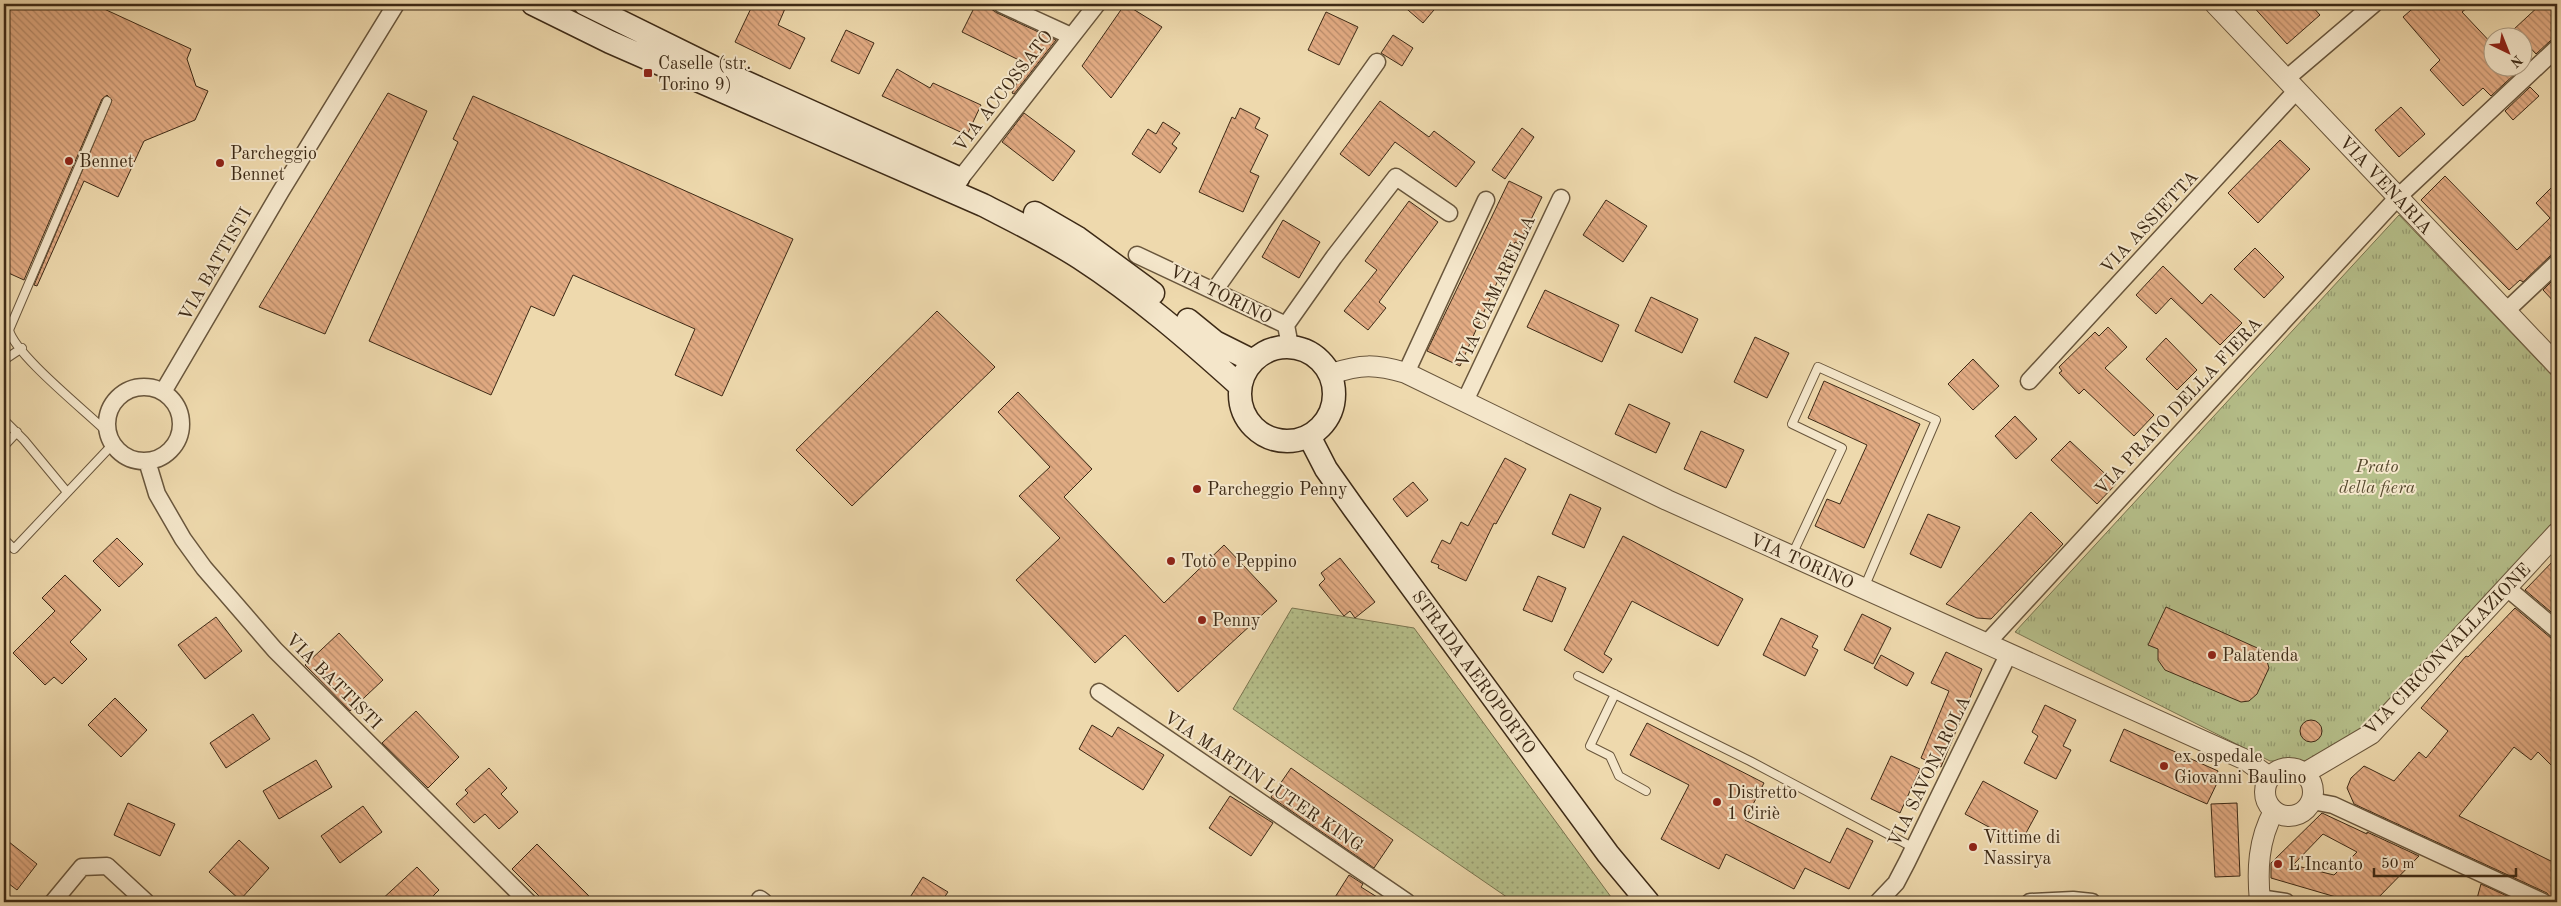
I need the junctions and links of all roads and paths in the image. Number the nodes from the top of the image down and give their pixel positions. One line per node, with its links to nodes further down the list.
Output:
1 (396, 4): 33 (street, VIA BATTISTI)
2 (533, 4): 32 (main road)
3 (586, 4): 13 (main road)
4 (1001, 4): 8 (street)
5 (1096, 4): 8 (street, VIA ACCOSSATO)
6 (2215, 4): 11 (street, VIA VENARIA)
7 (2374, 4): 11 (street, VIA ASSIETTA)
8 (1071, 36): 13 (street, VIA ACCOSSATO)
9 (2557, 48): 14 (street, VIA PRATO DELLA FIERA)
10 (1378, 62): 20 (street)
11 (2292, 84): 14 (street, VIA VENARIA); 31 (street, VIA ASSIETTA)
12 (107, 101): 23 (lane)
13 (960, 179): 27 (main road)
14 (2398, 197): 21 (street, VIA VENARIA); 48 (street, VIA PRATO DELLA FIERA)
15 (1561, 198): 34 (street, VIA CIAMARELLA)
16 (1486, 200): 29 (street)
17 (1449, 213): 24 (street)
18 (1137, 255): 20 (street, VIA TORINO)
19 (2557, 262): 21 (street)
20 (1214, 290): 24 (street, VIA TORINO)
21 (2506, 311): 28 (street, VIA VENARIA)
22 (4, 328): 23 (lane)
23 (10, 335): 25 (lane)
24 (1288, 336): 27 (main road); 30 (main road)
25 (22, 348): 26 (lane); 38 (lane)
26 (4, 360)
27 (1252, 361): 32 (main road)
28 (2557, 365)
29 (1406, 373): 30 (street, VIA TORINO); 34 (street, VIA TORINO)
30 (1331, 374): 37 (main road)
31 (2029, 381)
32 (1240, 386): 37 (main road)
33 (163, 392): 38 (street); 40 (street)
34 (1465, 401): 44 (street, VIA TORINO)
35 (4, 420): 36 (lane)
36 (17, 432): 39 (lane); 41 (lane)
37 (1309, 436): 64 (main road, STRADA AEROPORTO)
38 (110, 439): 40 (street); 41 (lane)
39 (4, 446)
40 (148, 461): 62 (street, VIA BATTISTI)
41 (67, 492): 43 (lane)
42 (2557, 533): 46 (street, VIA CIRCONVALLAZIONE)
43 (4, 539)
44 (1792, 556): 45 (street, VIA TORINO); 45 (lane)
45 (1864, 588): 48 (street, VIA TORINO)
46 (2507, 588): 47 (street); 53 (street, VIA CIRCONVALLAZIONE)
47 (2557, 630)
48 (1987, 643): 49 (street, VIA TORINO)
49 (2009, 653): 54 (street, VIA TORINO); 58 (street, VIA SAVONAROLA)
50 (1578, 676): 52 (lane)
51 (1098, 692): 63 (street, VIA MARTIN LUTER KING)
52 (1615, 694): 55 (lane); 58 (lane)
53 (2305, 773): 54 (street); 56 (street)
54 (2269, 777): 57 (street)
55 (1646, 791)
56 (2312, 801): 57 (street); 69 (street)
57 (2274, 812): 59 (street)
58 (1914, 848): 65 (street, VIA SAVONAROLA)
59 (2259, 900): 68 (street)
60 (53, 902): 61 (street)
61 (146, 902)
62 (528, 902)
63 (1407, 902)
64 (1648, 902)
65 (1878, 902)
66 (2030, 902): 67 (street)
67 (2092, 902)
68 (2286, 902)
69 (2543, 902)

